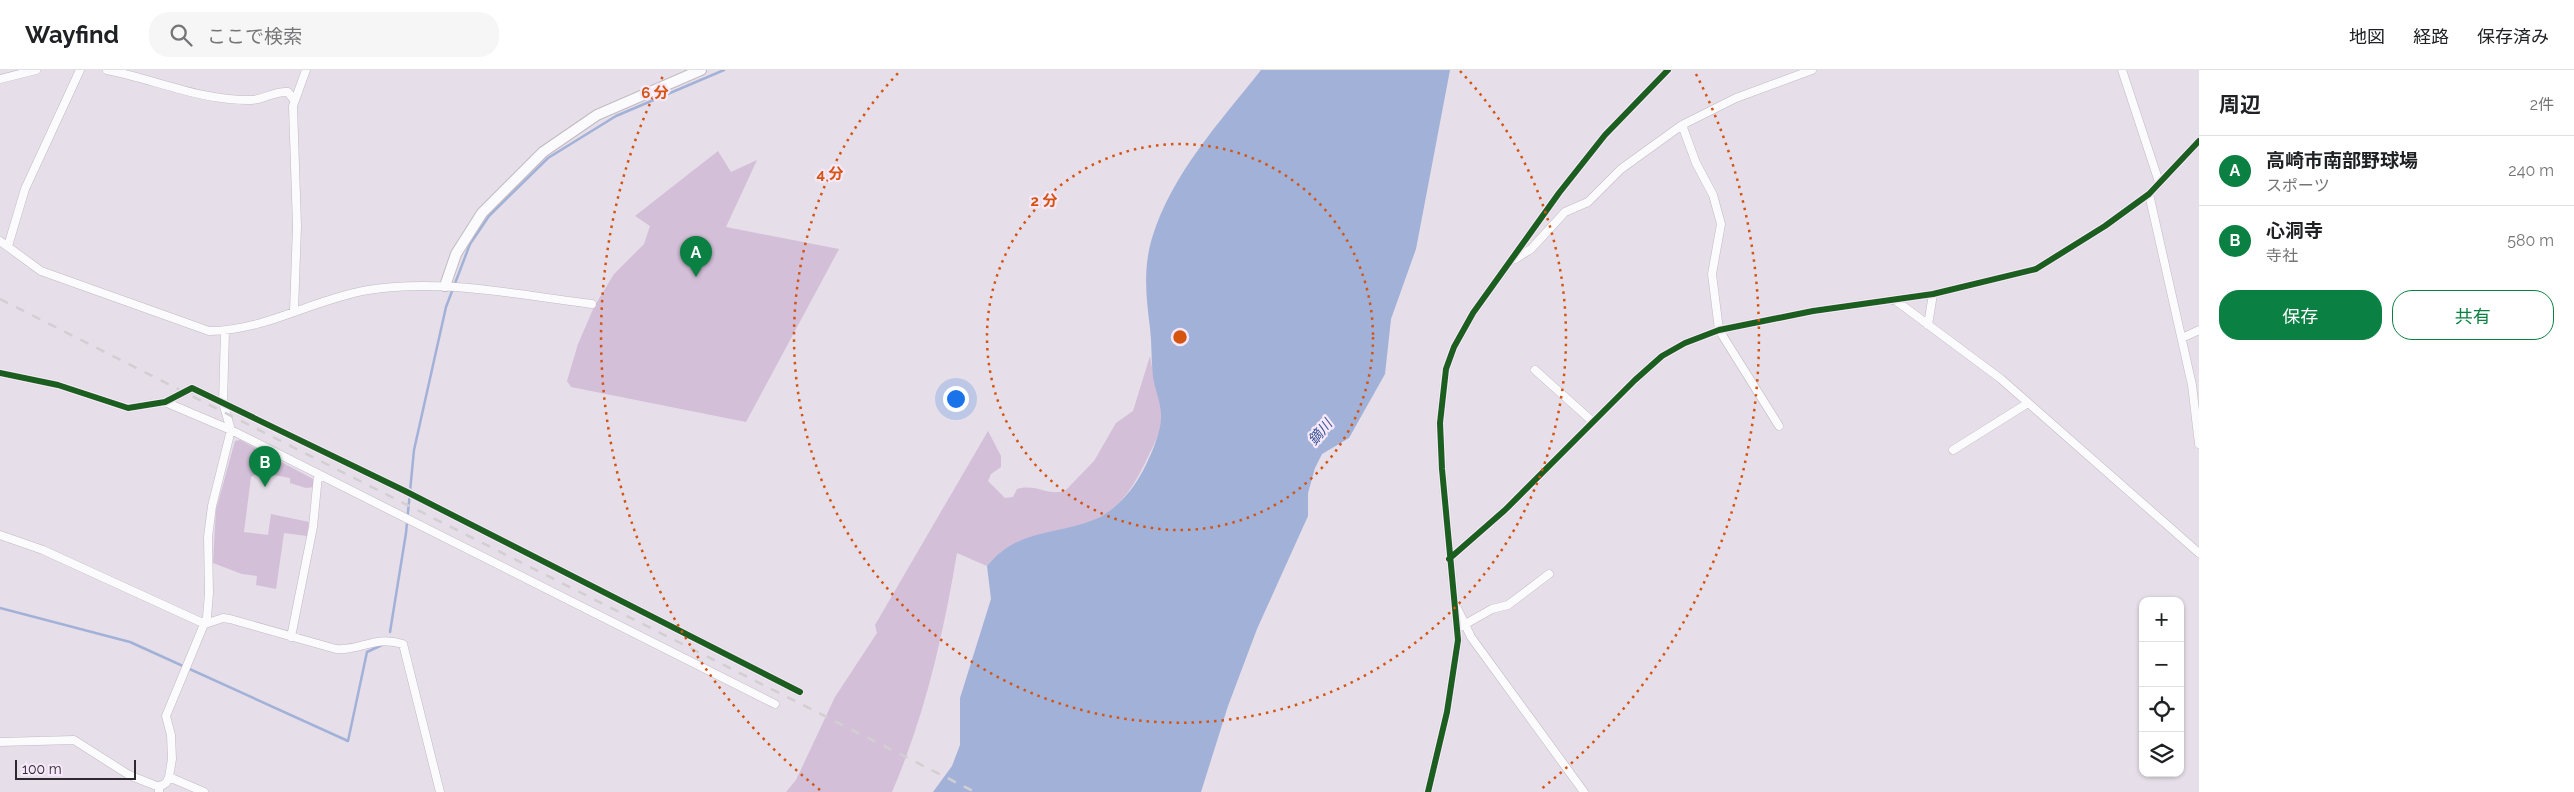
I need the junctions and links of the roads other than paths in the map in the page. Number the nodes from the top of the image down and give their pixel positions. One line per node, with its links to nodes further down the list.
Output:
1 (36, 70): 9 (street)
2 (80, 70): 16 (street)
3 (107, 70): 10 (street)
4 (306, 70): 10 (street)
5 (701, 70): 18 (street)
6 (1668, 70): 17 (street)
7 (1812, 70): 11 (street)
8 (2122, 70): 13 (street)
9 (0, 79)
10 (294, 100): 22 (street)
11 (1682, 125): 17 (street); 24 (street)
12 (2199, 141): 13 (street)
13 (2159, 182): 14 (street)
14 (2149, 194): 19 (street); 27 (street)
15 (0, 241): 16 (street)
16 (8, 246): 26 (street)
17 (1511, 262): 41 (street)
18 (445, 286): 21 (street); 22 (street)
19 (1933, 294): 20 (street); 23 (street)
20 (1895, 300): 23 (street); 24 (street)
21 (592, 304)
22 (294, 311): 26 (street)
23 (1928, 325): 32 (street)
24 (1719, 330): 33 (street); 34 (street)
25 (2199, 330): 27 (street)
26 (225, 331): 31 (street)
27 (2182, 338): 36 (street)
28 (1534, 370): 33 (street)
29 (0, 373): 30 (street)
30 (165, 402): 31 (street); 35 (street)
31 (223, 403): 35 (street); 46 (street)
32 (2028, 403): 37 (street); 40 (street)
33 (1593, 422): 41 (street)
34 (1779, 426)
35 (231, 430): 38 (street); 43 (street)
36 (2199, 444)
37 (1953, 450)
38 (318, 475): 45 (street); 47 (street)
39 (0, 535): 43 (street)
40 (2199, 553)
41 (1450, 559): 44 (street)
42 (1549, 574): 44 (street)
43 (205, 624): 45 (street); 49 (street)
44 (1461, 626): 53 (street); 54 (street)
45 (291, 637): 52 (street)
46 (800, 692)
47 (776, 704)
48 (0, 742): 50 (street)
49 (169, 777): 50 (street); 51 (street)
50 (159, 790)
51 (204, 792)
52 (440, 792)
53 (1428, 792)
54 (1584, 792)

